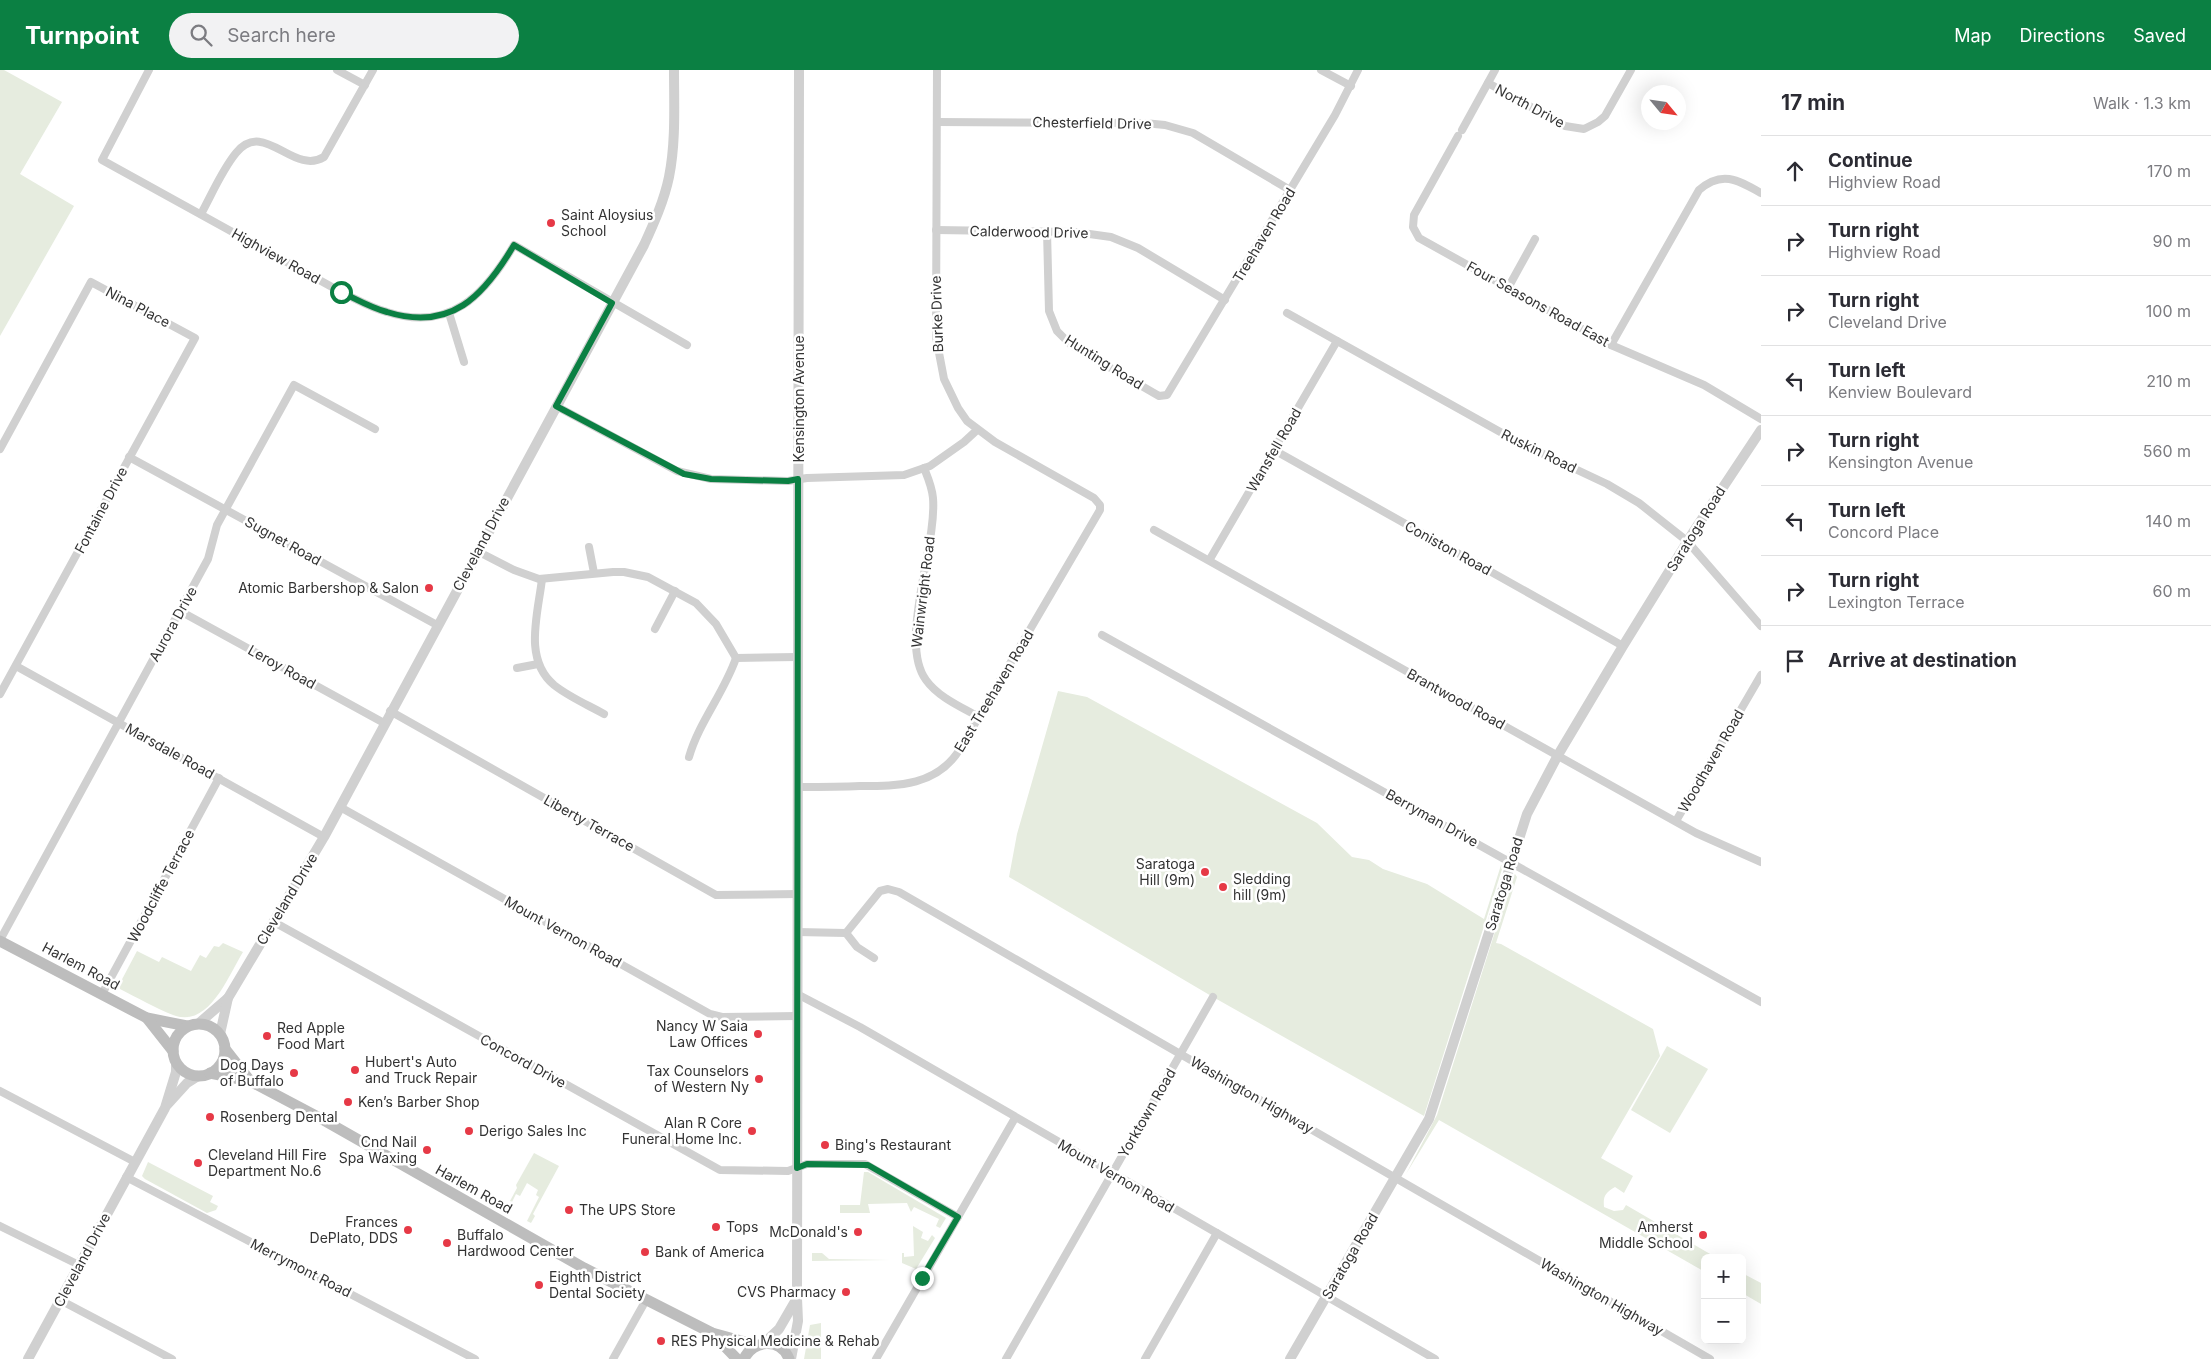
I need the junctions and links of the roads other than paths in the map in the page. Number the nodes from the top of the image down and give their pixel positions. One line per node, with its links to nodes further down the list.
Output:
1 (149, 70): 17 (street, Highview Road)
2 (337, 70): 12 (street)
3 (372, 70): 12 (street)
4 (674, 70): 23 (street, Cleveland Drive)
5 (799, 70): 41 (street, Kensington Avenue)
6 (937, 70): 14 (street, Burke Drive)
7 (1322, 70): 13 (street)
8 (1358, 70): 13 (street, Treehaven Road)
9 (1495, 70): 11 (street, Four Seasons Road East)
10 (1631, 70): 11 (street, North Drive)
11 (1488, 83): 21 (street, Four Seasons Road East)
12 (365, 85): 17 (street)
13 (1351, 86): 15 (street, Treehaven Road)
14 (937, 122): 15 (street, Chesterfield Drive); 18 (street, Burke Drive)
15 (1290, 190): 22 (street, Treehaven Road)
16 (1761, 193): 29 (street)
17 (201, 214): 24 (street, Highview Road)
18 (936, 230): 19 (street, Calderwood Drive); 35 (street, Burke Drive)
19 (1047, 231): 22 (street, Calderwood Drive); 31 (street, Hunting Road)
20 (1535, 239): 21 (street)
21 (1508, 288): 29 (street, Four Seasons Road East)
22 (1224, 300): 31 (street, Treehaven Road)
23 (612, 303): 24 (street, Highview Road); 28 (street); 32 (street, Cleveland Drive)
24 (449, 313): 30 (street)
25 (1288, 313): 27 (street, Ruskin Road)
26 (184, 331): 37 (street, Nina Place); 39 (street, Fontaine Drive)
27 (1338, 342): 38 (street, Wansfell Road); 44 (street, Ruskin Road)
28 (687, 344)
29 (1611, 345): 33 (street, Four Seasons Road East)
30 (464, 362)
31 (1164, 396)
32 (556, 406): 41 (street); 46 (street, Cleveland Drive)
33 (1761, 418)
34 (375, 429): 42 (street, Aurora Drive)
35 (977, 430): 40 (street); 50 (street, Burke Drive)
36 (1761, 430): 44 (street, Saratoga Road)
37 (0, 449)
38 (1274, 450): 47 (street, Wansfell Road); 57 (street, Coniston Road)
39 (130, 457): 42 (street, Sugnet Road); 61 (street, Fontaine Drive)
40 (924, 468): 41 (street); 67 (street, Wainwright Road)
41 (798, 479): 58 (street, Kensington Avenue)
42 (225, 510): 52 (street, Aurora Drive); 53 (street, Sugnet Road)
43 (1154, 530): 47 (street, Brantwood Road)
44 (1688, 541): 54 (street, Ruskin Road); 57 (street, Saratoga Road)
45 (588, 547): 48 (street)
46 (477, 551): 49 (street); 53 (street, Cleveland Drive)
47 (1210, 559): 70 (street, Brantwood Road)
48 (594, 573): 49 (street); 51 (street)
49 (542, 579): 60 (street)
50 (1056, 585): 67 (street, East Treehaven Road)
51 (675, 591): 55 (street); 59 (street)
52 (180, 611): 68 (street, Aurora Drive); 69 (street, Leroy Road)
53 (437, 625): 65 (street, Cleveland Drive)
54 (1761, 626)
55 (655, 629)
56 (1102, 635): 78 (street, Berryman Drive)
57 (1623, 646): 70 (street, Saratoga Road)
58 (798, 657): 59 (street); 73 (street, Kensington Avenue)
59 (736, 658): 71 (street)
60 (538, 664): 62 (street); 66 (street)
61 (16, 666): 64 (street, Fontaine Drive); 68 (street, Marsdale Road)
62 (517, 668)
63 (1761, 675): 75 (street, Woodhaven Road)
64 (0, 694)
65 (390, 711): 69 (street, Cleveland Drive); 79 (street, Liberty Terrace)
66 (604, 714)
67 (979, 716): 73 (street, East Treehaven Road)
68 (119, 723): 72 (street, Marsdale Road); 83 (street, Aurora Drive)
69 (384, 724): 74 (street, Cleveland Drive)
70 (1558, 755): 75 (street, Brantwood Road); 78 (street, Saratoga Road)
71 (689, 757)
72 (219, 778): 76 (street, Marsdale Road); 85 (street, Woodcliffe Terrace)
73 (798, 787): 79 (street, Kensington Avenue)
74 (340, 807): 76 (street, Cleveland Drive); 90 (street, Mount Vernon Road)
75 (1676, 821): 77 (street, Brantwood Road)
76 (324, 837): 80 (street, Cleveland Drive)
77 (1761, 862)
78 (1511, 863): 89 (street, Berryman Drive); 108 (street, Saratoga Road)
79 (798, 894): 81 (street, Kensington Avenue)
80 (274, 922): 88 (street, Cleveland Drive); 105 (street, Concord Drive)
81 (798, 932): 82 (street); 86 (street, Kensington Avenue)
82 (846, 932): 84 (street); 96 (street, Washington Highway)
83 (0, 940): 85 (main road, Harlem Road)
84 (874, 958)
85 (102, 994): 91 (main road, Harlem Road)
86 (797, 994): 90 (street, Kensington Avenue); 103 (street, Mount Vernon Road)
87 (1213, 996): 96 (street, Yorktown Road)
88 (228, 998): 92 (street, Cleveland Drive); 93 (street, Cleveland Drive)
89 (1761, 1002)
90 (797, 1016): 105 (street, Kensington Avenue)
91 (147, 1018): 92 (main road, Harlem Road); 95 (main road, Harlem Road)
92 (193, 1025): 93 (main road); 95 (main road)
93 (220, 1034): 94 (main road)
94 (225, 1049): 98 (main road); 100 (main road, Harlem Road)
95 (173, 1051): 97 (main road)
96 (1181, 1054): 106 (street, Yorktown Road); 108 (street, Washington Highway)
97 (176, 1063): 99 (main road); 102 (street, Cleveland Drive)
98 (210, 1073): 99 (main road); 100 (main road, Harlem Road)
99 (198, 1076): 102 (street, Cleveland Drive)
100 (250, 1081): 116 (main road, Harlem Road)
101 (0, 1091): 104 (street)
102 (165, 1108): 104 (street, Cleveland Drive)
103 (1015, 1118): 106 (street, Mount Vernon Road); 109 (street)
104 (135, 1162): 107 (street, Cleveland Drive)
105 (797, 1168): 109 (street, Concord Drive); 114 (street, Kensington Avenue)
106 (1112, 1173): 111 (street, Mount Vernon Road); 127 (street, Yorktown Road)
107 (126, 1177): 112 (street, Cleveland Drive); 121 (street, Merrymont Road)
108 (1395, 1178): 113 (street, Saratoga Road); 131 (street, Washington Highway)
109 (958, 1217): 126 (street)
110 (0, 1226): 112 (street)
111 (1217, 1233): 113 (street, Mount Vernon Road); 128 (street)
112 (79, 1265): 115 (street, Cleveland Drive)
113 (1326, 1296): 129 (street, Saratoga Road); 130 (street, Mount Vernon Road)
114 (796, 1298): 118 (street, Kensington Avenue); 125 (street, Kensington Avenue)
115 (60, 1300): 119 (street, Cleveland Drive); 120 (street)
116 (646, 1300): 117 (main road, Harlem Road); 122 (street)
117 (712, 1333): 118 (main road, Harlem Road); 123 (main road, Harlem Road)
118 (760, 1344): 124 (main road); 125 (main road, Harlem Road)
119 (28, 1359)
120 (172, 1359)
121 (475, 1359)
122 (613, 1359)
123 (738, 1359)
124 (744, 1359)
125 (790, 1359)
126 (876, 1359)
127 (1006, 1359)
128 (1145, 1359)
129 (1290, 1359)
130 (1435, 1359)
131 (1710, 1359)

